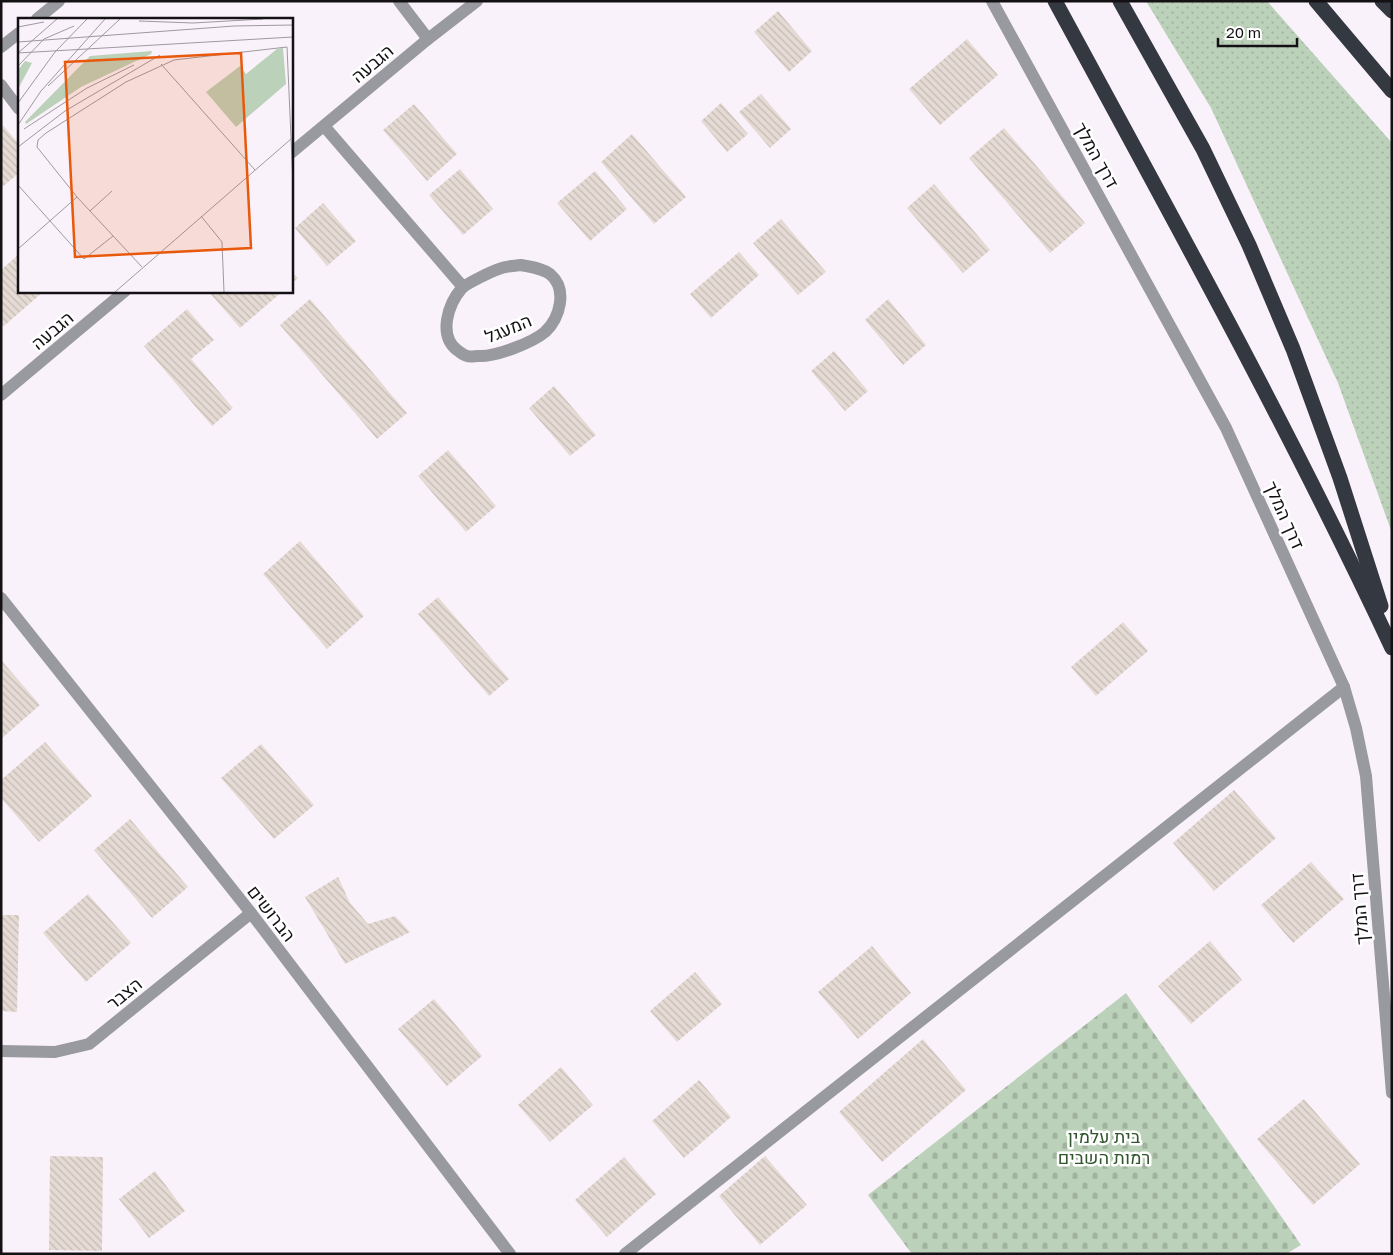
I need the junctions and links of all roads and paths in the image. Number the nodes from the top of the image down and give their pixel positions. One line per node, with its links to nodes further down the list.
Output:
1 (59, 1): 10 (street)
2 (399, 1): 12 (street)
3 (477, 1): 12 (street, הגבעה)
4 (992, 1): 25 (street, דרך המלך)
5 (1055, 1): 24 (highway)
6 (1120, 1): 23 (highway)
7 (1316, 1): 15 (highway)
8 (1382, 1): 9 (highway)
9 (1392, 10)
10 (38, 18)
11 (18, 34): 13 (street)
12 (428, 38): 17 (street, הגבעה)
13 (1, 47)
14 (1, 84): 16 (street)
15 (1392, 91)
16 (18, 108)
17 (324, 126): 18 (street, הגבעה); 19 (street)
18 (292, 152)
19 (463, 287): 19 (street, המעגל)
20 (124, 292): 21 (street, הגבעה)
21 (1, 395)
22 (1, 598): 26 (street, הברושים)
23 (1392, 638)
24 (1392, 648)
25 (1344, 687): 28 (street, דרך המלך); 30 (street)
26 (251, 913): 27 (street, הצבר); 29 (street, הברושים)
27 (1, 1051)
28 (1392, 1092)
29 (510, 1254)
30 (625, 1254)

